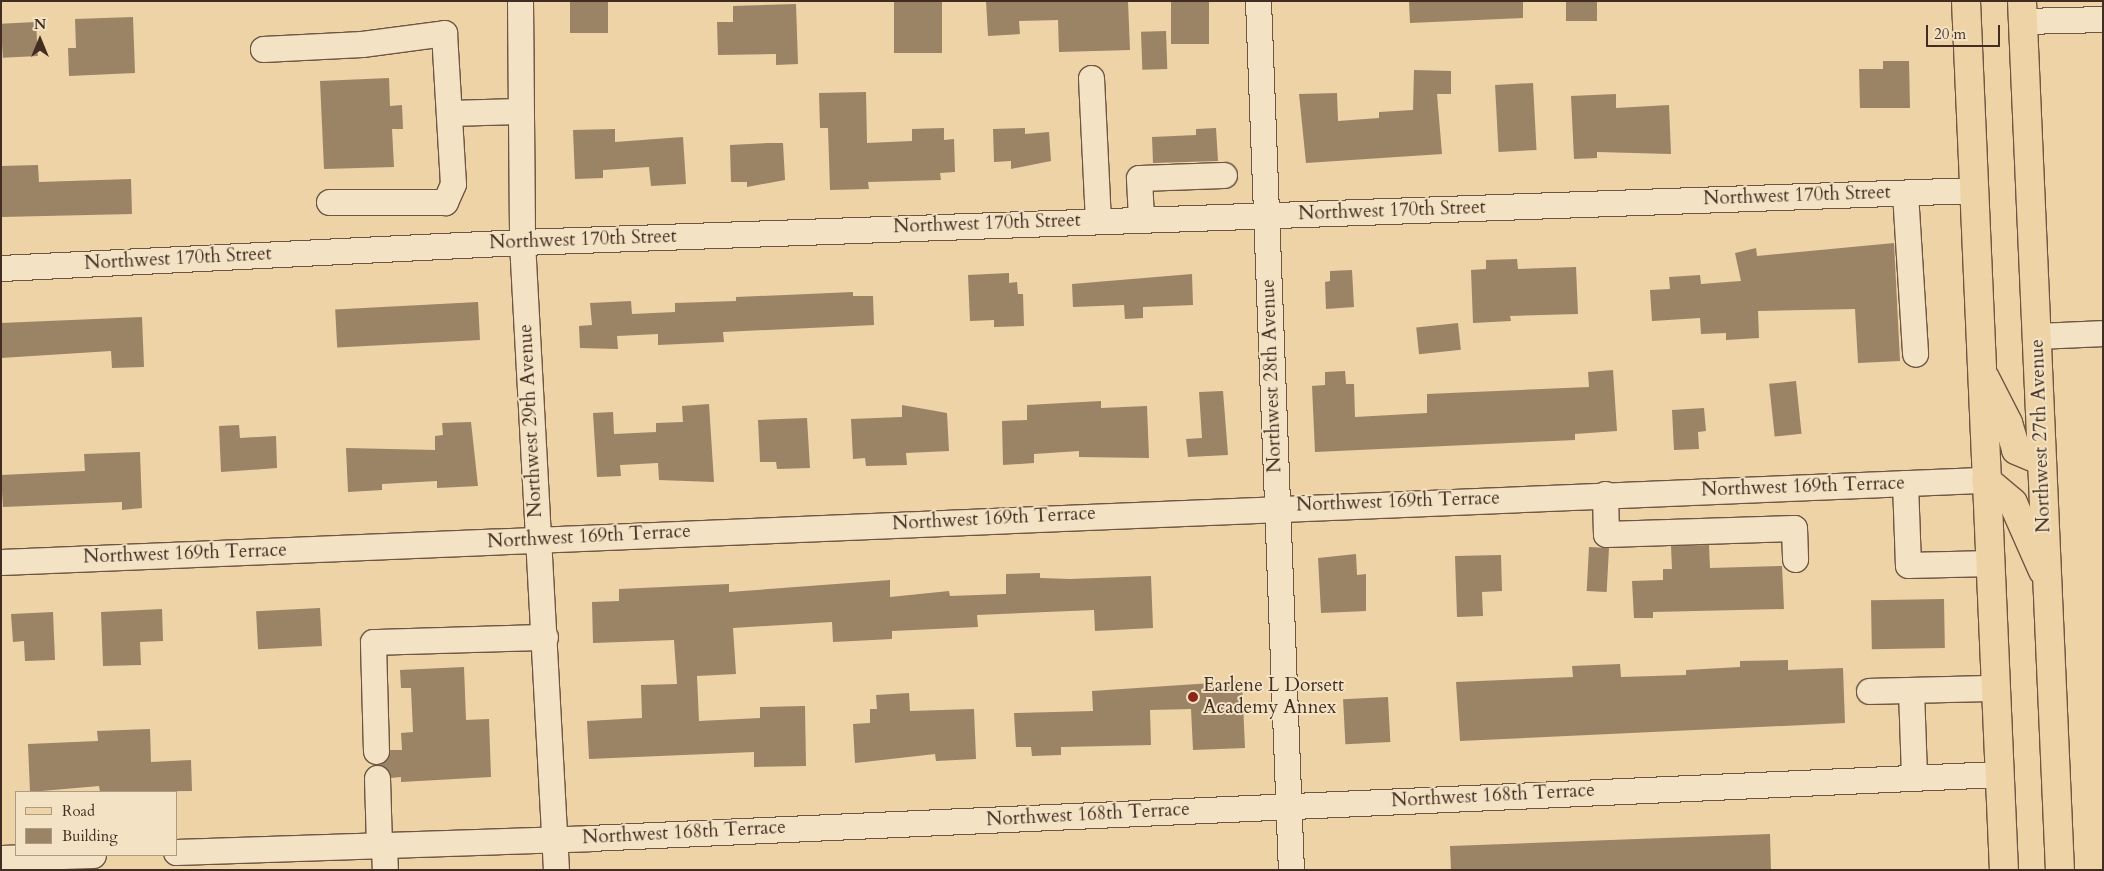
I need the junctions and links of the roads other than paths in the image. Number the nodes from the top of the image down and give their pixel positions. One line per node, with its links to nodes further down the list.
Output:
1 (520, 1): 9 (street, Northwest 29th Avenue)
2 (1258, 1): 15 (street, Northwest 28th Avenue)
3 (1966, 1): 12 (main road)
4 (2001, 1): 5 (main road)
5 (2023, 11): 6 (street); 21 (main road, Northwest 27th Avenue)
6 (2103, 19)
7 (263, 49): 10 (street)
8 (1091, 78): 17 (street)
9 (519, 111): 10 (street); 18 (street, Northwest 29th Avenue)
10 (449, 113): 14 (street)
11 (1224, 175): 16 (street)
12 (1974, 190): 13 (street, Northwest 170th Street); 23 (main road)
13 (1905, 193): 15 (street, Northwest 170th Street); 22 (street)
14 (329, 202)
15 (1266, 215): 16 (street, Northwest 170th Street); 28 (street, Northwest 28th Avenue)
16 (1141, 218): 17 (street, Northwest 170th Street)
17 (1098, 220): 18 (street, Northwest 170th Street)
18 (522, 242): 19 (street, Northwest 170th Street); 29 (street, Northwest 29th Avenue)
19 (1, 268)
20 (2103, 333): 21 (street)
21 (2038, 336): 24 (main road, Northwest 27th Avenue)
22 (1915, 354)
23 (1982, 373): 24 (main road); 25 (main road)
24 (2042, 462): 33 (main road, Northwest 27th Avenue)
25 (1986, 480): 26 (street, Northwest 169th Terrace); 32 (main road); 33 (main road)
26 (1905, 483): 27 (street, Northwest 169th Terrace); 32 (street)
27 (1605, 494): 28 (street, Northwest 169th Terrace); 30 (street)
28 (1278, 507): 29 (street, Northwest 169th Terrace); 42 (street, Northwest 28th Avenue)
29 (537, 540): 31 (street, Northwest 169th Terrace); 34 (street, Northwest 29th Avenue)
30 (1794, 559)
31 (1, 562)
32 (1990, 563): 35 (main road)
33 (2046, 577): 53 (main road, Northwest 27th Avenue)
34 (545, 637): 38 (street); 43 (street, Northwest 29th Avenue)
35 (1996, 688): 36 (street); 39 (main road)
36 (1911, 690): 37 (street); 40 (street)
37 (1869, 691)
38 (376, 751)
39 (2000, 774): 40 (street, Northwest 168th Terrace); 52 (main road)
40 (1914, 776): 42 (street, Northwest 168th Terrace)
41 (377, 778): 44 (street)
42 (1288, 806): 43 (street, Northwest 168th Terrace); 51 (street, Northwest 28th Avenue)
43 (555, 839): 44 (street, Northwest 168th Terrace); 50 (street, Northwest 29th Avenue)
44 (381, 845): 48 (street, Northwest 168th Terrace); 49 (street)
45 (178, 852): 48 (street, Northwest 168th Terrace)
46 (62, 856): 47 (street)
47 (1, 858)
48 (270, 859)
49 (385, 870)
50 (556, 870)
51 (1291, 870)
52 (2004, 870)
53 (2060, 870)

